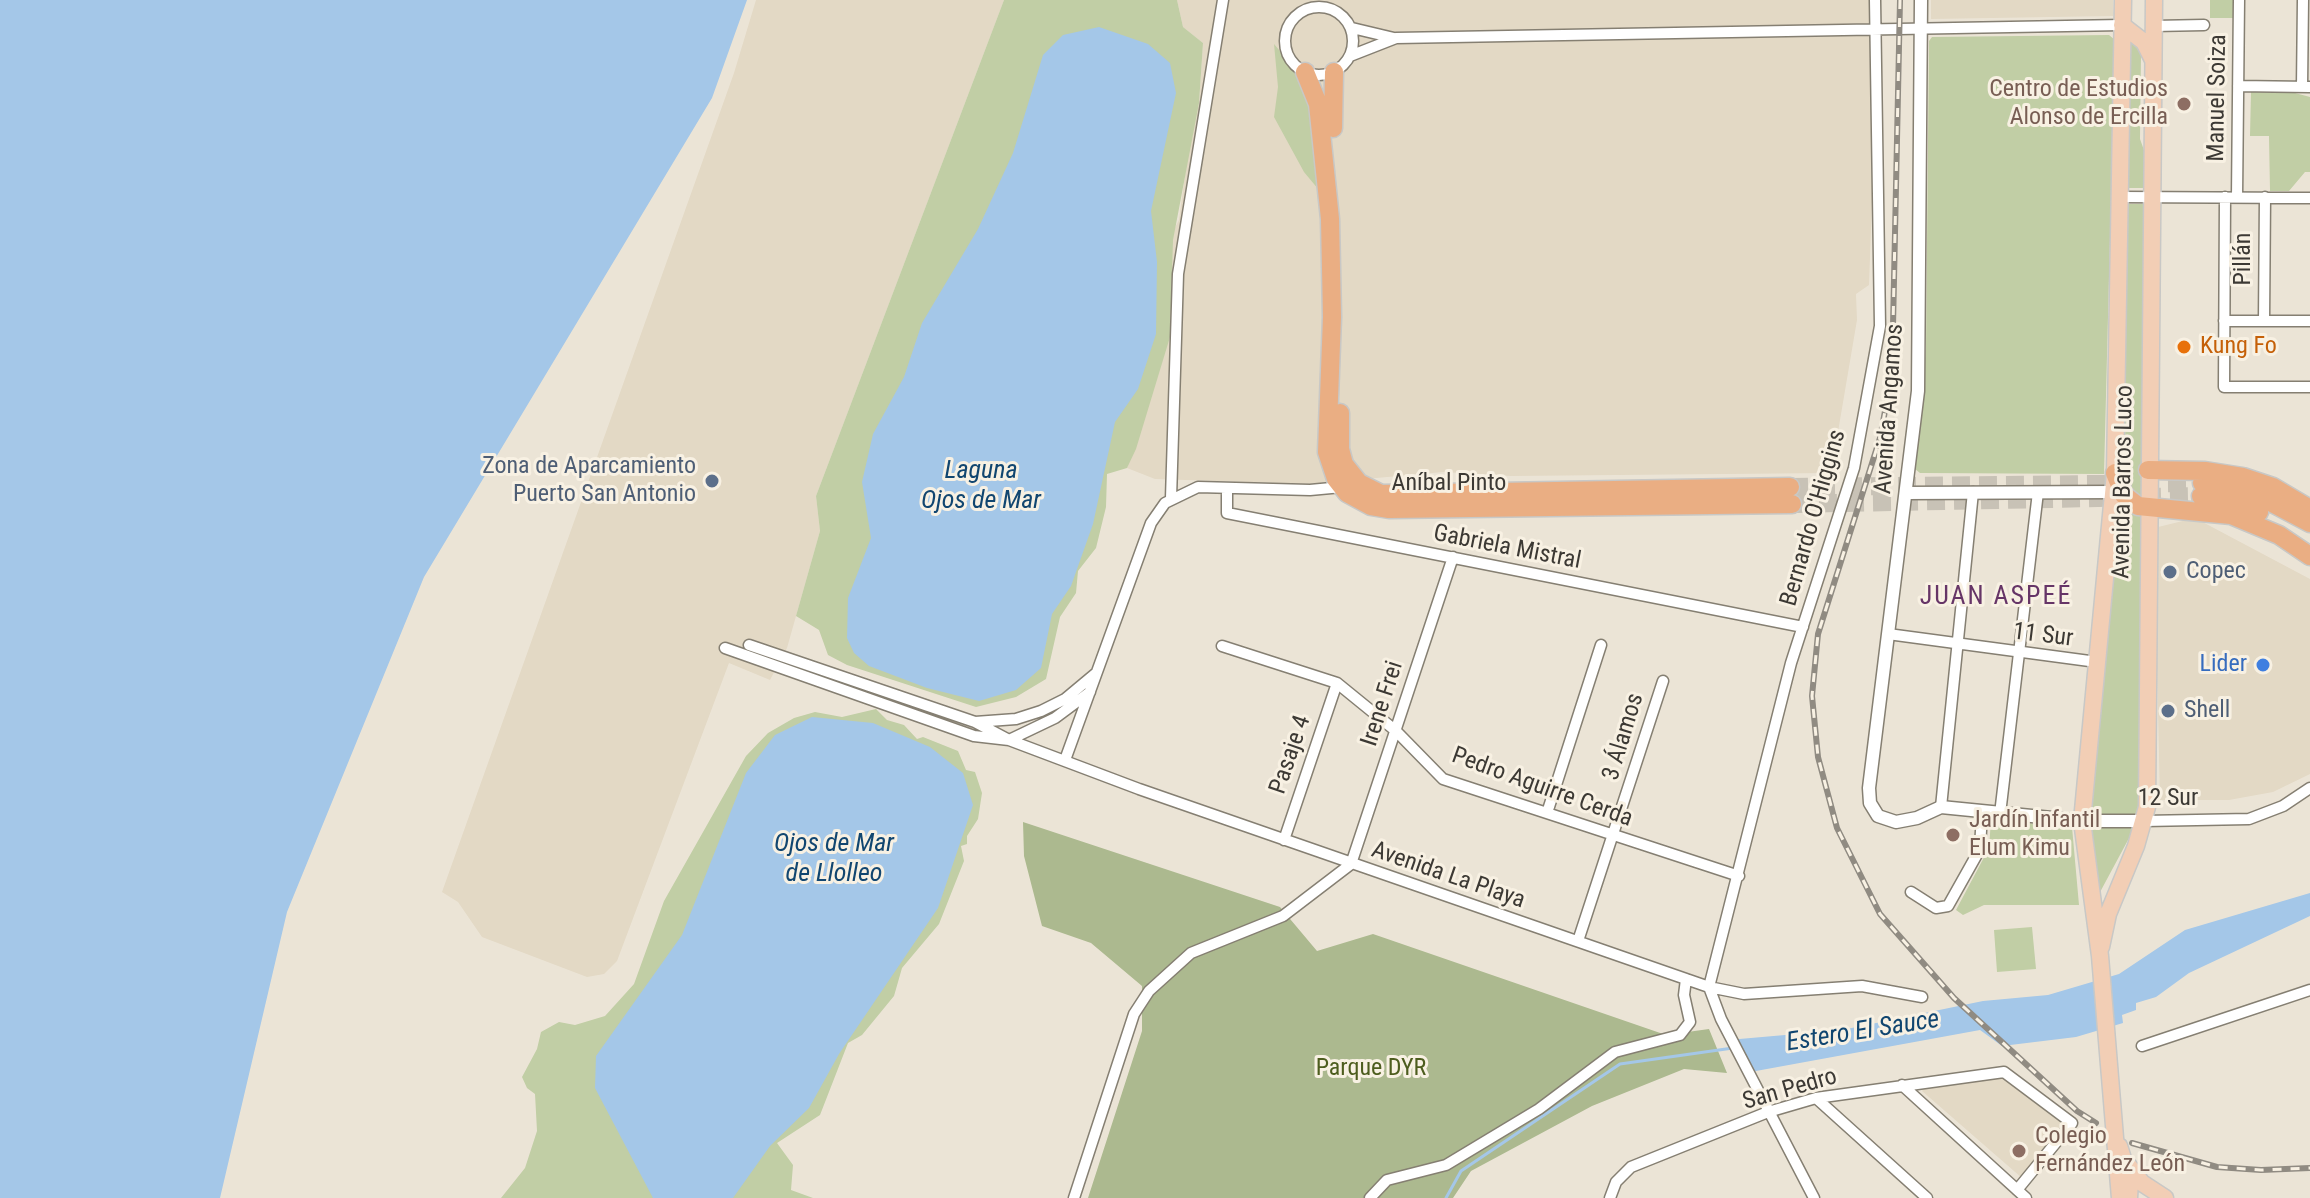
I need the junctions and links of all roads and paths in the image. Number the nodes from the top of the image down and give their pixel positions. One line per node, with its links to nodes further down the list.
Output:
1 (1223, 0): 39 (street)
2 (1875, 0): 13 (street, Bernardo O'Higgins)
3 (1921, 0): 12 (street, Avenida Angamos)
4 (2123, 0): 8 (main road, Avenida Barros Luco)
5 (2154, 0): 10 (main road, Avenida Barros Luco)
6 (2239, 0): 19 (street, Manuel Soiza)
7 (2303, 0): 20 (street)
8 (2122, 25): 12 (street); 16 (main road); 22 (main road, Avenida Barros Luco)
9 (2204, 25): 10 (street)
10 (2154, 26): 16 (main road, Avenida Barros Luco)
11 (1352, 28): 14 (street); 15 (street); 17 (street)
12 (1921, 29): 13 (street); 37 (street, Avenida Angamos)
13 (1875, 30): 14 (street); 46 (street, Bernardo O'Higgins)
14 (1396, 38): 15 (street)
15 (1350, 56): 18 (street)
16 (2154, 62): 21 (main road, Avenida Barros Luco)
17 (1305, 72): 18 (street); 33 (highway)
18 (1334, 72): 33 (highway, Aníbal Pinto)
19 (2238, 86): 20 (street); 24 (street, Manuel Soiza)
20 (2306, 87)
21 (2152, 196): 22 (street); 23 (street); 31 (main road, Avenida Barros Luco)
22 (2120, 197): 32 (main road, Avenida Barros Luco)
23 (2225, 197): 24 (street); 27 (street, Manuel Soiza)
24 (2237, 197): 25 (street)
25 (2265, 197): 26 (street); 28 (street, Pillán)
26 (2310, 198)
27 (2224, 321): 28 (street); 30 (street, Manuel Soiza)
28 (2264, 321): 29 (street)
29 (2310, 321)
30 (2310, 387)
31 (2148, 470): 40 (main road, Avenida Barros Luco); 41 (highway)
32 (2114, 482): 36 (street); 40 (highway); 54 (main road, Avenida Barros Luco)
33 (1350, 485): 34 (street); 38 (highway, Aníbal Pinto)
34 (1227, 489): 39 (street); 45 (street, Gabriela Mistral)
35 (1973, 492): 36 (street); 37 (street); 48 (street)
36 (2038, 492): 53 (street)
37 (1906, 493): 47 (street, Avenida Angamos)
38 (1791, 496)
39 (1171, 498): 55 (street)
40 (2148, 509): 44 (highway); 70 (main road, Avenida Barros Luco)
41 (2310, 509)
42 (2310, 523): 43 (highway)
43 (2310, 543)
44 (2310, 556)
45 (1453, 557): 46 (street, Gabriela Mistral); 60 (street, Irene Frei)
46 (1803, 627): 74 (street, Bernardo O'Higgins)
47 (1888, 634): 48 (street, 11 Sur); 68 (street, Avenida Angamos)
48 (1958, 644): 53 (street, 11 Sur); 64 (street)
49 (749, 645): 59 (street)
50 (1601, 645): 66 (street)
51 (1222, 646): 57 (street, Pedro Aguirre Cerda)
52 (725, 648): 61 (street)
53 (2020, 654): 54 (street, 11 Sur); 67 (street)
54 (2097, 662): 69 (main road, Avenida Barros Luco)
55 (1099, 670): 58 (street); 59 (street)
56 (1663, 681): 71 (street, 3 Álamos)
57 (1337, 683): 60 (street, Pedro Aguirre Cerda); 72 (street, Pasaje 4)
58 (1091, 691): 61 (street); 62 (street)
59 (975, 722): 61 (street, Avenida La Playa)
60 (1396, 731): 66 (street, Pedro Aguirre Cerda); 73 (street, Irene Frei)
61 (1009, 740): 62 (street, Avenida La Playa)
62 (1065, 760): 72 (street, Avenida La Playa)
63 (2310, 788): 70 (street, 12 Sur)
64 (1941, 807): 65 (street, 12 Sur); 68 (street, 12 Sur)
65 (1982, 812): 67 (street, 12 Sur); 75 (street)
66 (1547, 813): 71 (street, Pedro Aguirre Cerda)
67 (2000, 814): 69 (street, 12 Sur)
68 (1878, 816)
69 (2082, 821): 70 (street, 12 Sur); 77 (main road, Avenida Barros Luco)
70 (2144, 821): 77 (main road, Avenida Barros Luco)
71 (1614, 835): 74 (street, Pedro Aguirre Cerda); 76 (street, 3 Álamos)
72 (1284, 840): 73 (street, Avenida La Playa)
73 (1351, 864): 76 (street, Avenida La Playa); 89 (street)
74 (1739, 876): 79 (street, Bernardo O'Higgins)
75 (1911, 892)
76 (1578, 941): 78 (street, Avenida La Playa)
77 (2100, 956): 86 (main road, Avenida Barros Luco)
78 (1686, 979): 79 (street, Avenida La Playa); 90 (street)
79 (1709, 987): 81 (street, Avenida La Playa); 85 (street)
80 (2310, 990): 82 (street)
81 (1922, 997)
82 (2142, 1046)
83 (1902, 1085): 84 (street, San Pedro); 88 (street); 88 (street, San Pedro)
84 (1816, 1098): 85 (street, San Pedro); 93 (street)
85 (1768, 1112): 91 (street, San Pedro); 92 (street)
86 (2116, 1141): 87 (main road, Avenida Barros Luco); 95 (main road, Avenida Barros Luco)
87 (2125, 1160): 96 (main road, Avenida Barros Luco); 97 (main road)
88 (2017, 1190): 94 (street)
89 (1074, 1198)
90 (1370, 1198)
91 (1610, 1198)
92 (1814, 1198)
93 (1927, 1198)
94 (2026, 1198)
95 (2120, 1198)
96 (2129, 1198)
97 (2165, 1198)

